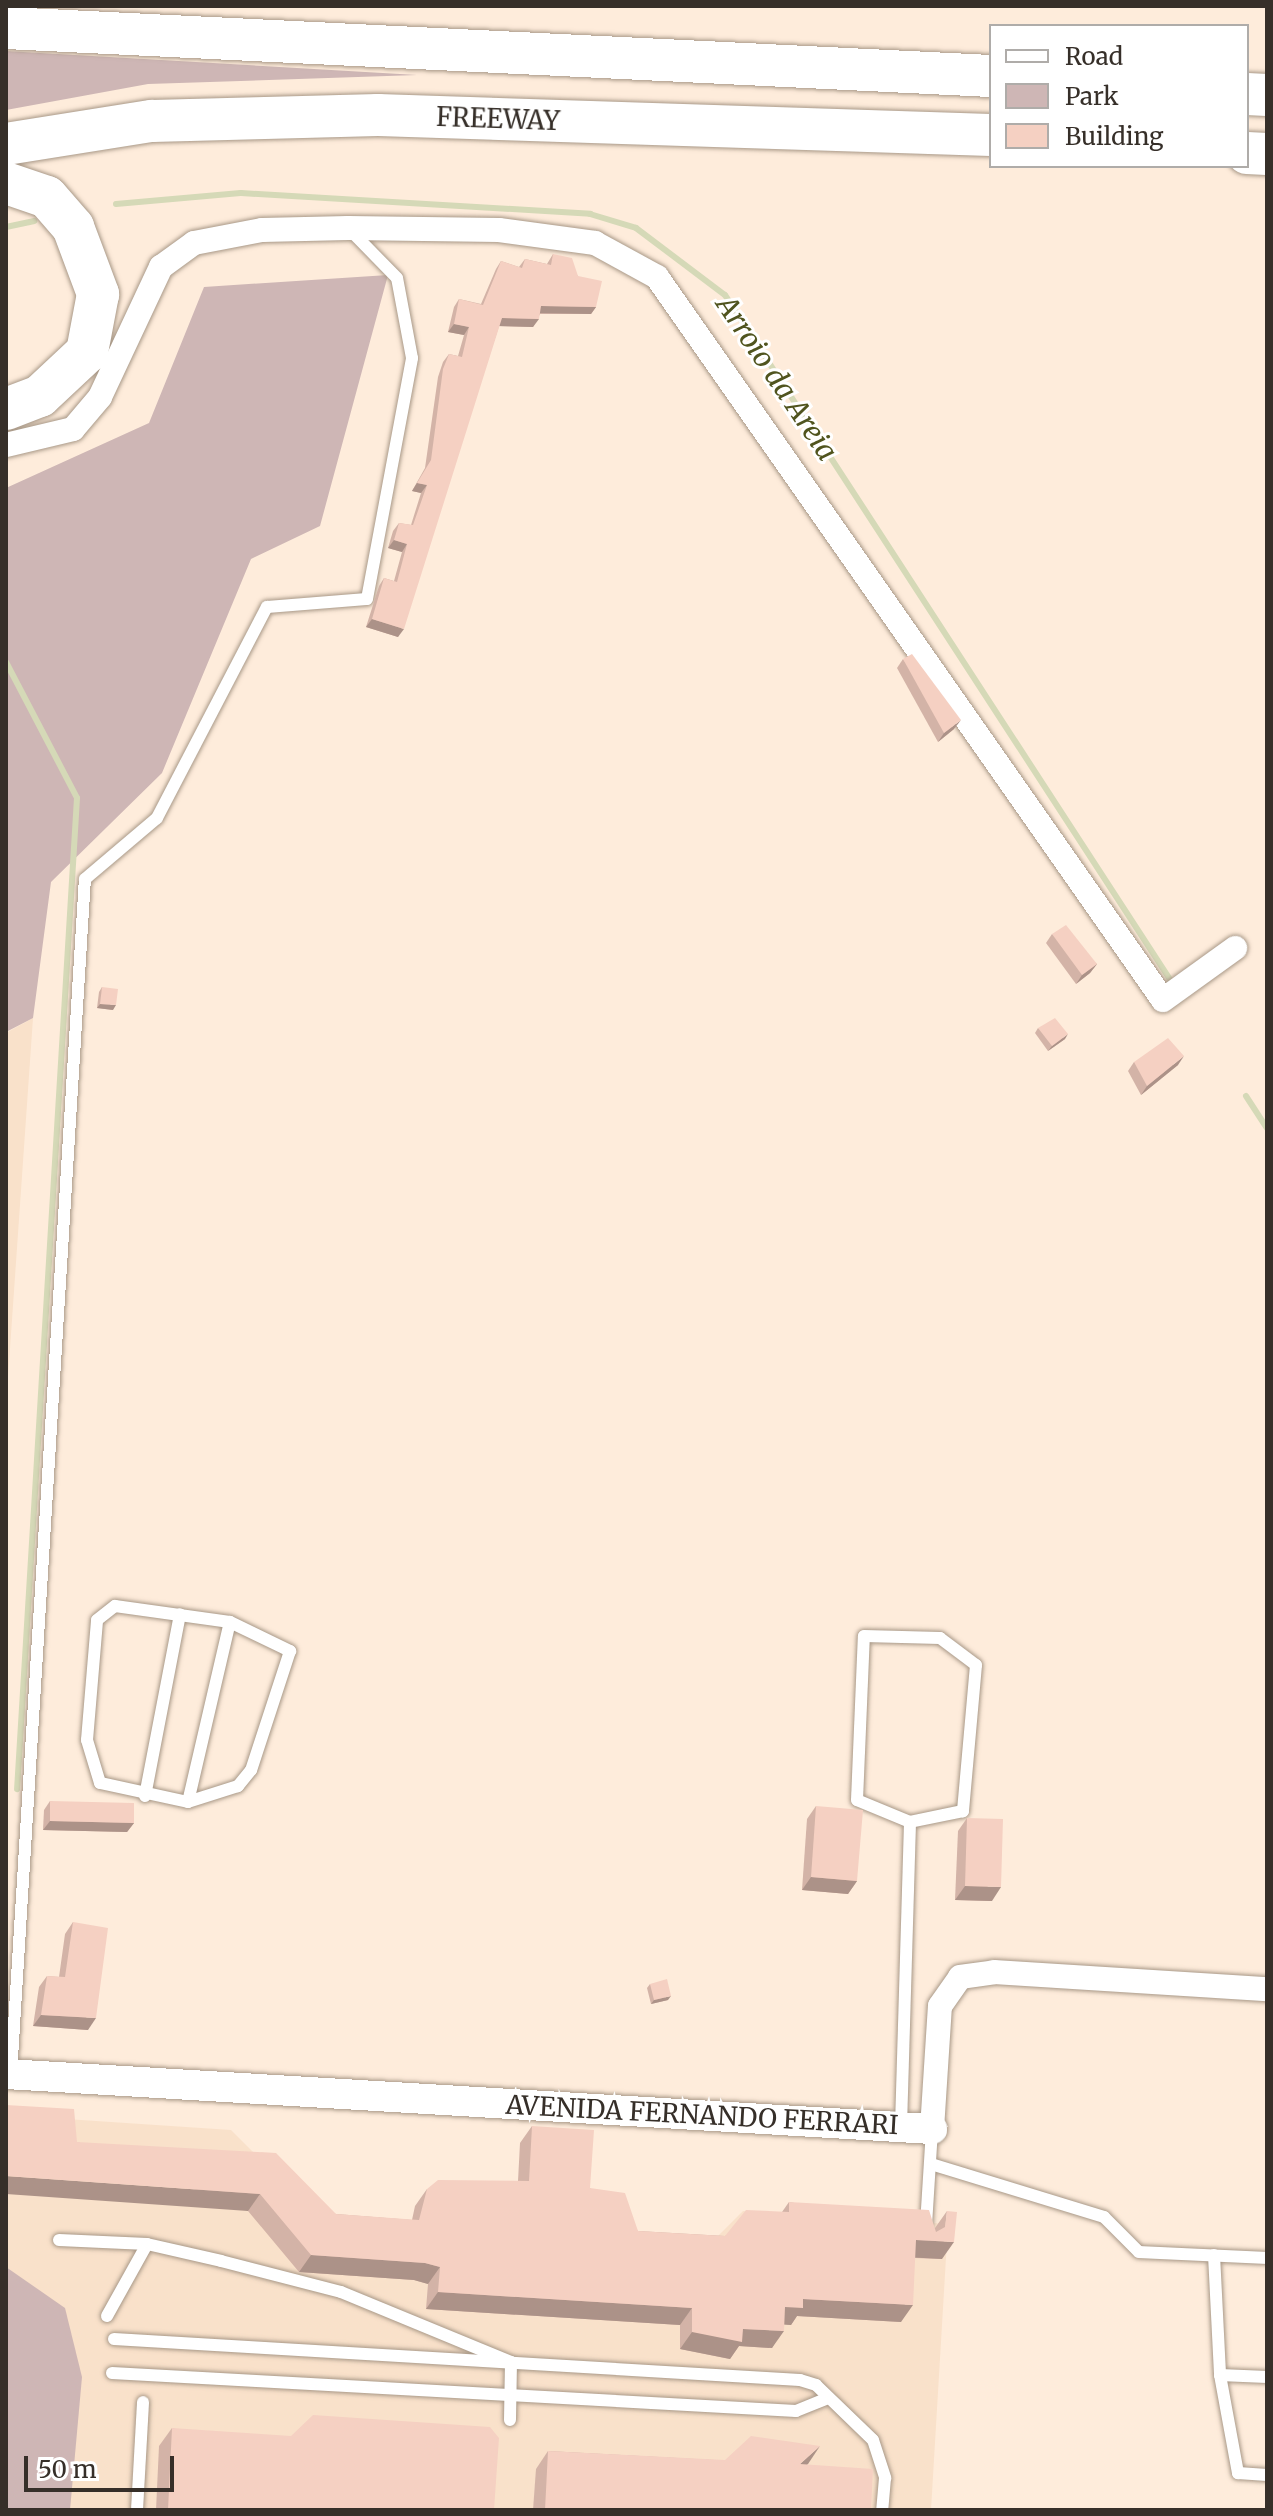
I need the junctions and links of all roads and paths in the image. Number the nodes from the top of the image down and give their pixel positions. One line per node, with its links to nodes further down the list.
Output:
1 (6, 28): 2 (highway)
2 (989, 76)
3 (989, 135): 4 (highway, FREEWAY)
4 (6, 144)
5 (6, 183): 7 (highway)
6 (348, 228): 8 (street); 9 (street); 16 (lane)
7 (6, 409)
8 (6, 445)
9 (1235, 948)
10 (180, 1614): 11 (lane); 12 (lane); 12 (lane)
11 (230, 1622): 13 (lane); 13 (lane)
12 (145, 1796): 13 (lane)
13 (188, 1802)
14 (910, 1822): 14 (lane); 17 (lane)
15 (1267, 1989): 18 (street, AVENIDA FERNANDO FERRARI)
16 (9, 2074): 17 (street, AVENIDA FERNANDO FERRARI)
17 (901, 2127): 18 (street, AVENIDA FERNANDO FERRARI)
18 (932, 2129): 19 (lane)
19 (931, 2164): 21 (lane); 23 (lane)
20 (59, 2240): 22 (lane)
21 (925, 2240)
22 (147, 2244): 25 (lane); 27 (lane)
23 (1214, 2255): 24 (lane); 29 (lane)
24 (1267, 2258)
25 (107, 2316)
26 (114, 2339): 27 (lane)
27 (511, 2362): 31 (lane); 32 (lane)
28 (112, 2373): 31 (lane)
29 (1220, 2375): 30 (lane); 35 (lane)
30 (1267, 2377)
31 (510, 2395): 32 (lane); 34 (lane)
32 (828, 2398): 37 (lane)
33 (143, 2402): 36 (lane)
34 (510, 2420)
35 (1267, 2475)
36 (137, 2510)
37 (882, 2510)

